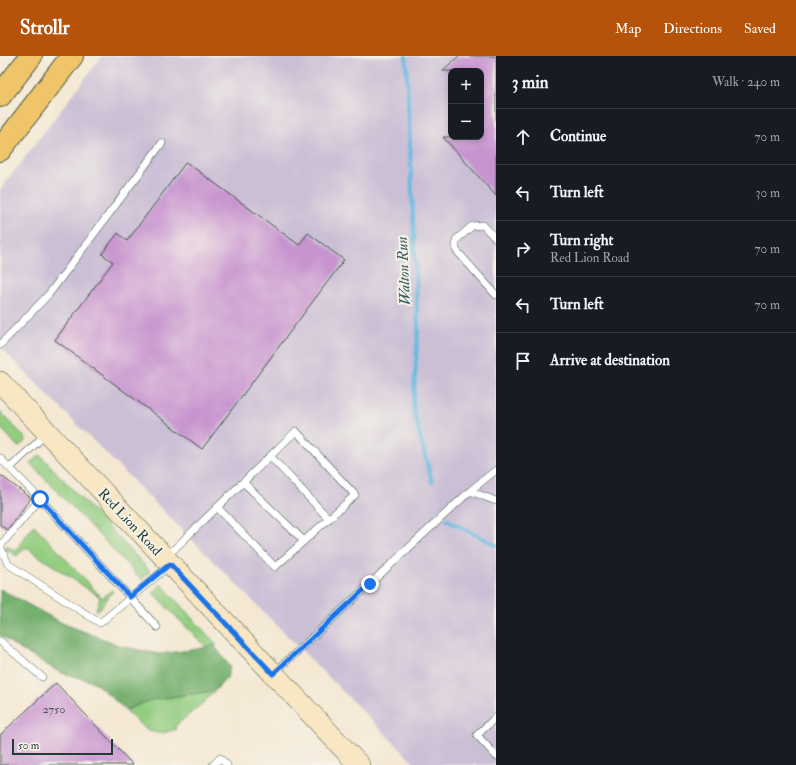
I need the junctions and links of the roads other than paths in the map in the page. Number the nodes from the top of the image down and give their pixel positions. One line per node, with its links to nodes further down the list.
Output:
1 (31, 56): 3 (highway)
2 (72, 56): 5 (highway)
3 (0, 96)
4 (162, 143): 8 (lane)
5 (0, 150)
6 (496, 239): 7 (lane)
7 (496, 295)
8 (0, 345)
9 (0, 382): 10 (street, Red Lion Road)
10 (47, 433): 13 (lane); 23 (street, Red Lion Road)
11 (270, 456): 15 (lane); 20 (lane); 20 (lane)
12 (0, 458): 13 (lane)
13 (10, 468): 17 (lane)
14 (496, 470): 16 (lane)
15 (243, 482): 19 (lane); 21 (lane)
16 (470, 491): 18 (lane); 27 (lane)
17 (40, 499): 22 (lane); 24 (lane)
18 (496, 501)
19 (217, 507): 21 (lane); 23 (lane)
20 (329, 519): 21 (lane)
21 (304, 541)
22 (0, 546): 24 (lane)
23 (167, 561): 24 (lane); 27 (street, Red Lion Road)
24 (130, 597): 25 (lane)
25 (157, 627)
26 (0, 641): 28 (lane)
27 (273, 674): 33 (street, Red Lion Road)
28 (42, 677)
29 (496, 718): 30 (lane)
30 (496, 756)
31 (213, 765): 32 (lane)
32 (227, 765)
33 (359, 765)

